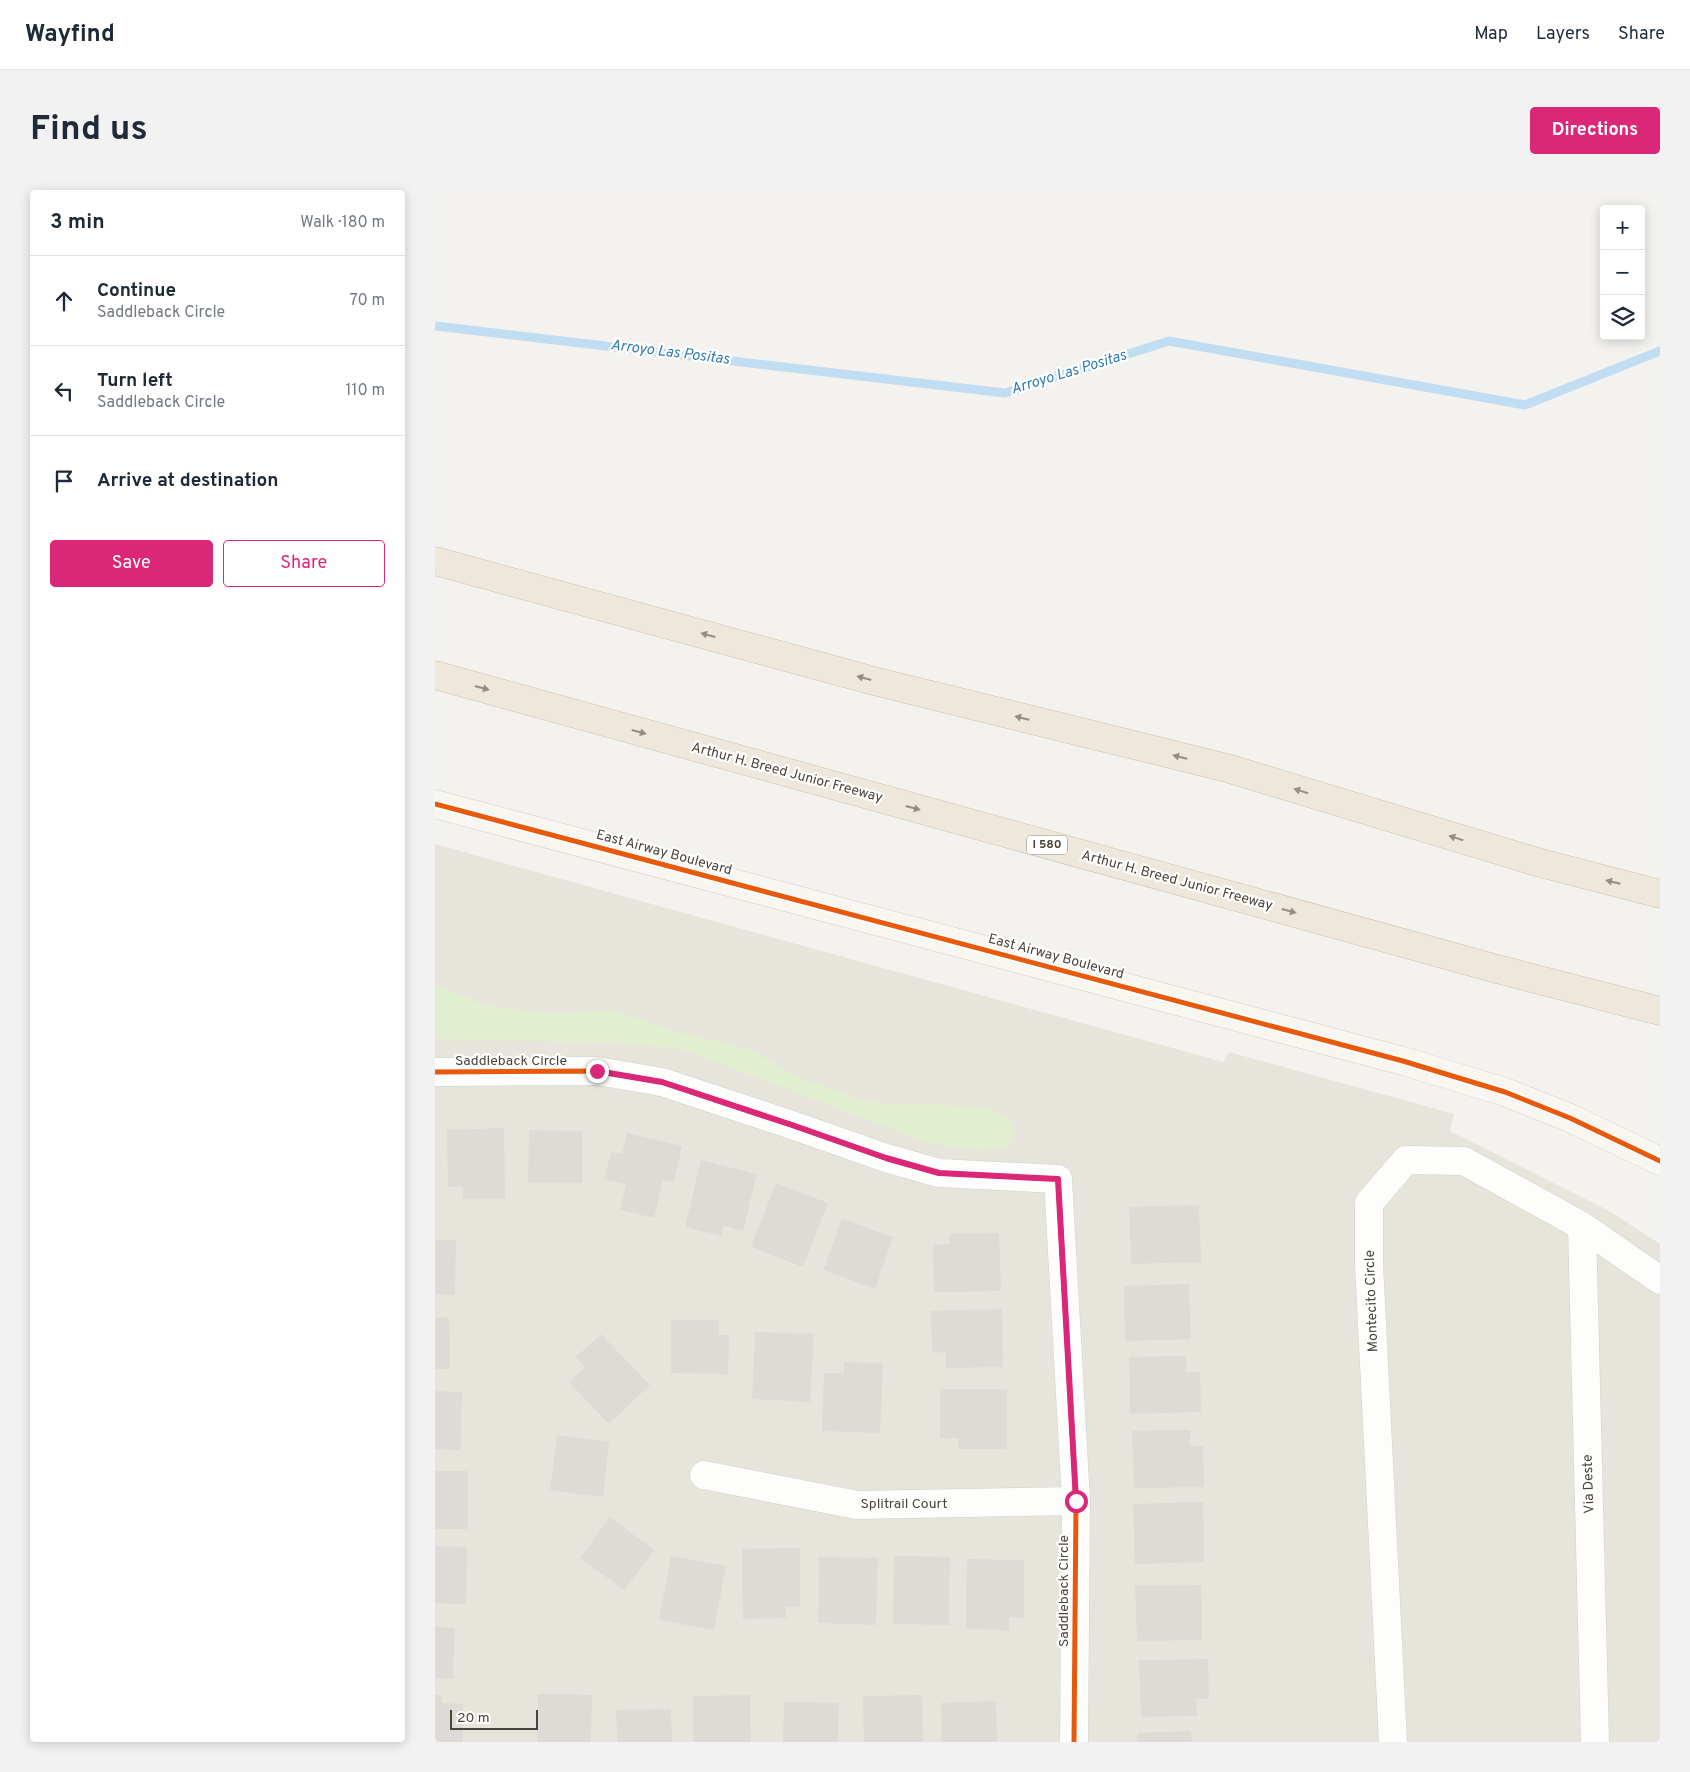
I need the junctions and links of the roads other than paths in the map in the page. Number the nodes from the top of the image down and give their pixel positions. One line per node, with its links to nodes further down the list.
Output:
1 (435, 561): 4 (highway, one-way to 1)
2 (435, 675): 5 (highway, Arthur H. Breed Junior Freeway / I 580, one-way to 5)
3 (435, 804): 7 (main road, East Airway Boulevard)
4 (1660, 894)
5 (1660, 1011)
6 (435, 1072): 11 (street, Saddleback Circle)
7 (1660, 1161)
8 (1582, 1226): 9 (street, Montecito Circle); 13 (street, Montecito Circle); 14 (street, Via Deste)
9 (1660, 1280)
10 (704, 1475): 11 (street, Splitrail Court)
11 (1076, 1501): 12 (street, Saddleback Circle)
12 (1074, 1742)
13 (1393, 1742)
14 (1595, 1742)

